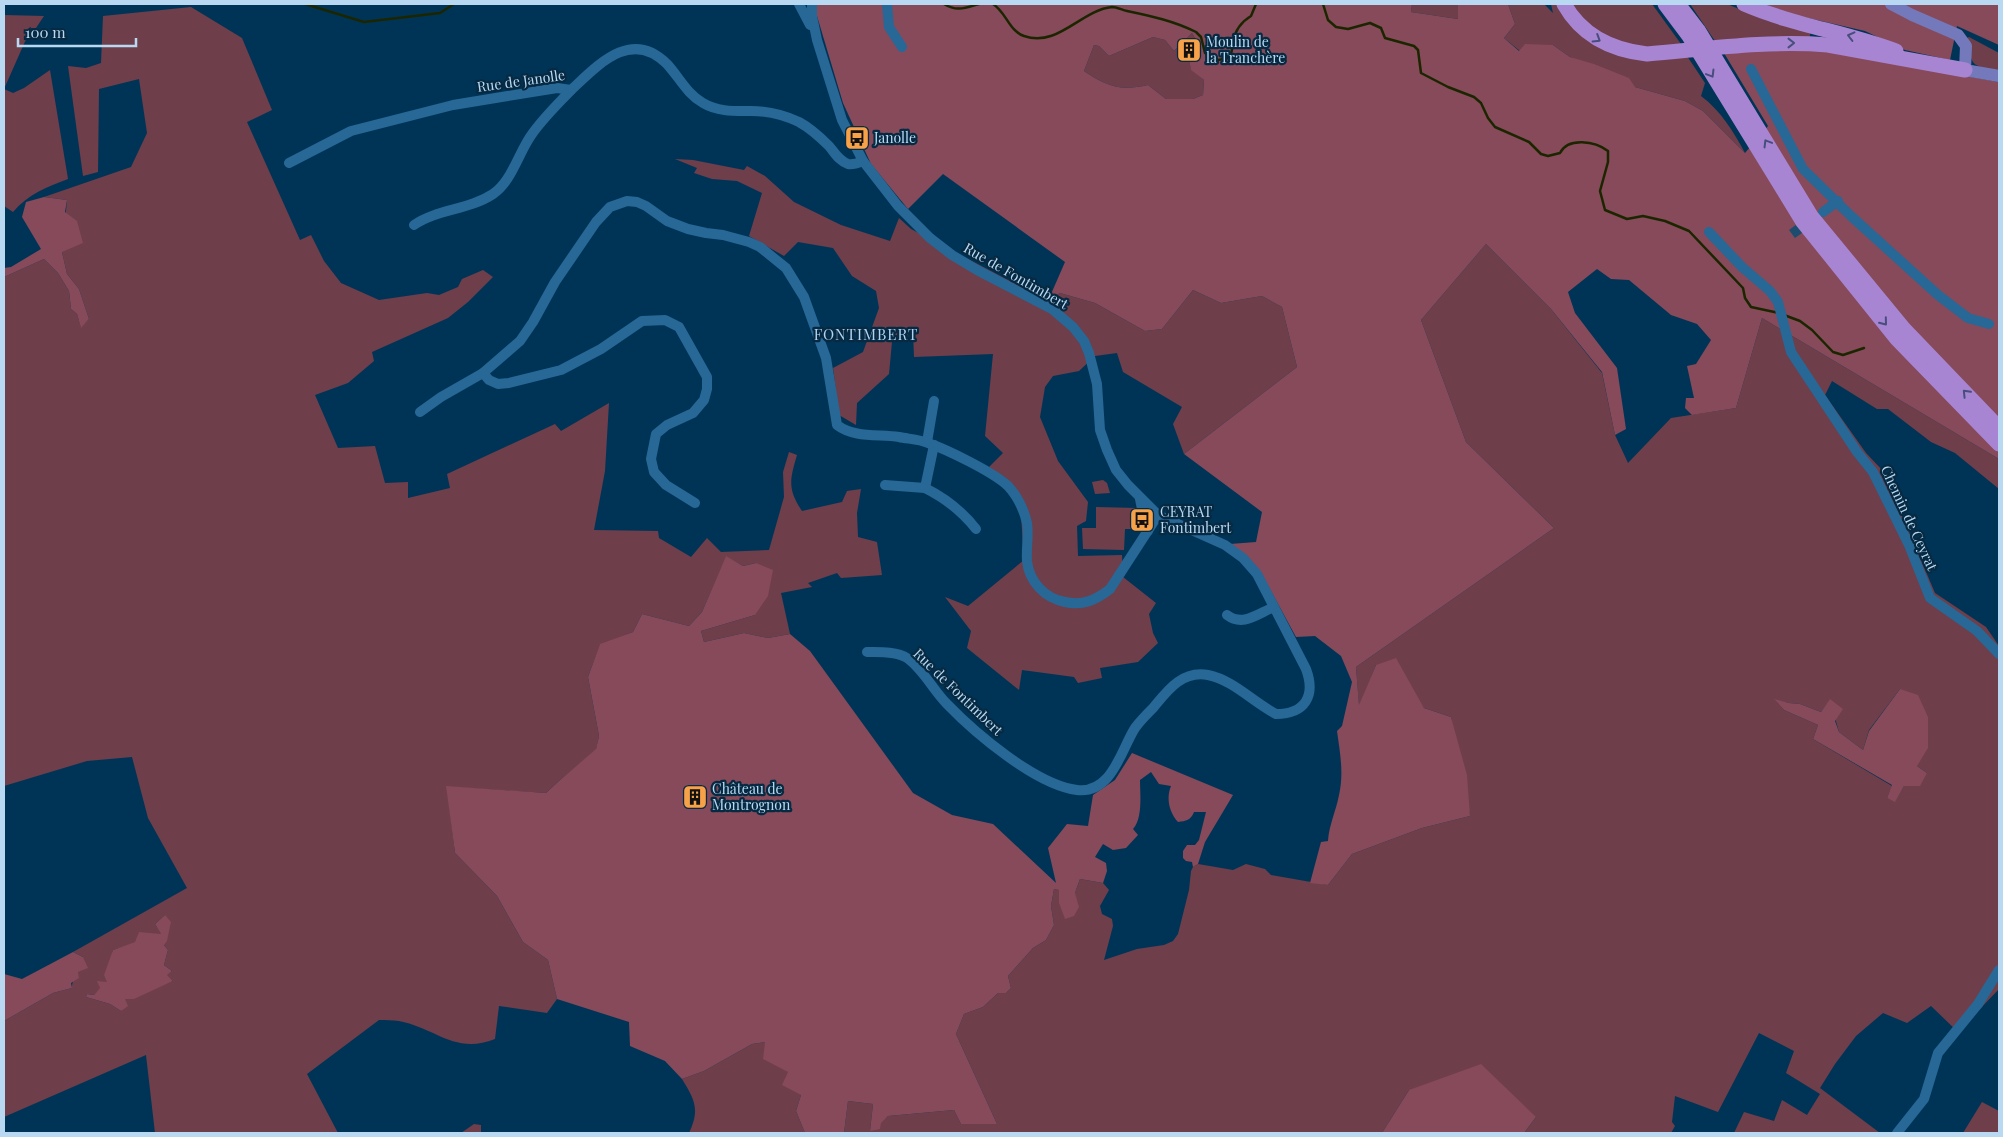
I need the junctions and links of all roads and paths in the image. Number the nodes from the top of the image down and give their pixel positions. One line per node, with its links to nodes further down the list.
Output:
1 (800, 4): 9 (street, Rue de Fontimbert)
2 (812, 4): 9 (street, Rue de Fontimbert)
3 (887, 4): 10 (street)
4 (1564, 4): 12 (highway, one-way to 12)
5 (1665, 4): 27 (highway, one-way to 27)
6 (1678, 4): 25 (highway, one-way to 6)
7 (1744, 4): 12 (highway, one-way to 7)
8 (1891, 4): 12 (main road)
9 (817, 40): 15 (street, Rue de Fontimbert)
10 (902, 47)
11 (1751, 69): 17 (street)
12 (1965, 70): 13 (main road)
13 (1999, 76)
14 (571, 90): 15 (street, Rue de Janolle); 16 (street, Rue de Janolle); 19 (street)
15 (863, 161): 30 (street, Rue de Fontimbert)
16 (288, 163)
17 (1838, 201): 18 (street); 21 (street)
18 (1823, 212)
19 (414, 225)
20 (1709, 232): 38 (street, Chemin de Ceyrat)
21 (1989, 324)
22 (483, 373): 24 (street); 26 (street); 31 (street)
23 (934, 401): 26 (street)
24 (420, 412)
25 (1999, 428)
26 (930, 444): 29 (street); 34 (street)
27 (1999, 444)
28 (885, 485): 29 (street)
29 (925, 488): 33 (street)
30 (1140, 499): 32 (street, Rue de Fontimbert); 34 (street)
31 (695, 502)
32 (1158, 515): 34 (street); 35 (street, Rue de Fontimbert)
33 (976, 529)
34 (1148, 531)
35 (1274, 607): 36 (street); 37 (street, Rue de Fontimbert)
36 (1227, 615)
37 (867, 652)
38 (1999, 654)
39 (1999, 970): 40 (street)
40 (1897, 1133)

